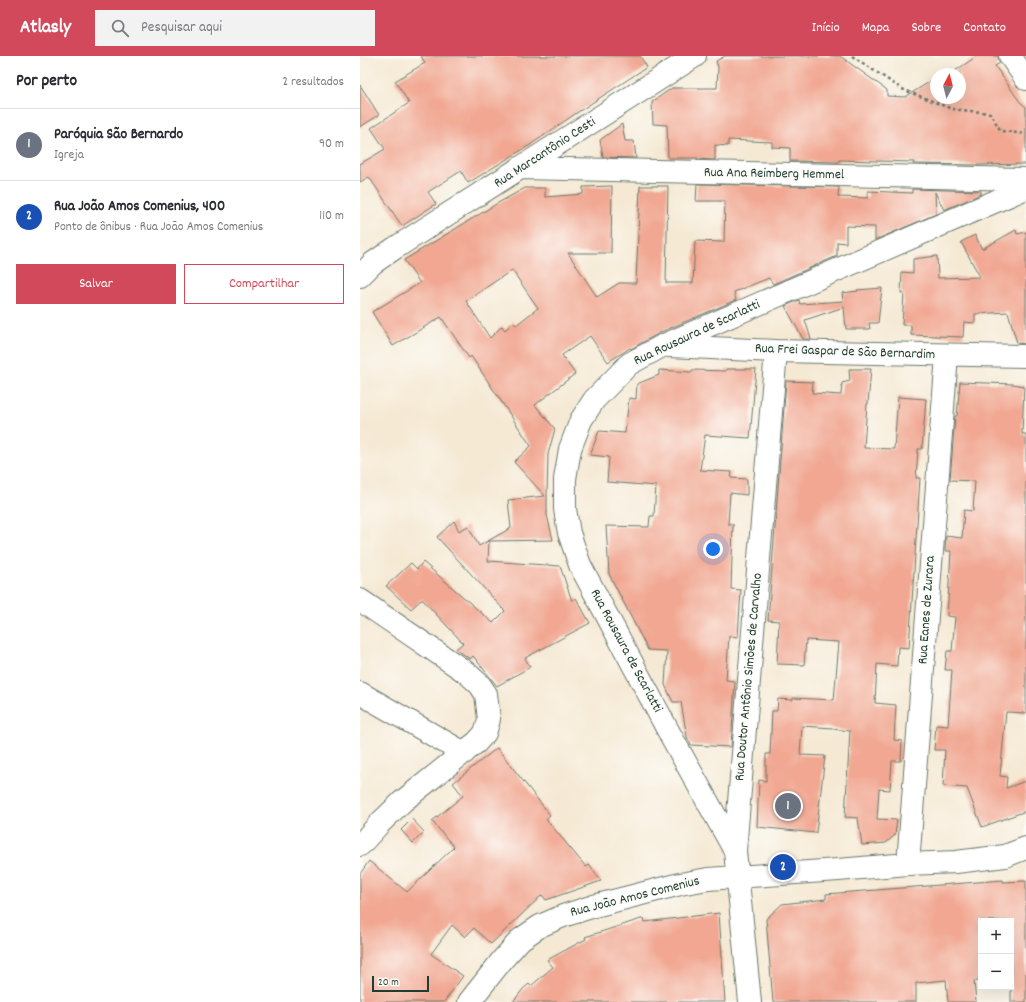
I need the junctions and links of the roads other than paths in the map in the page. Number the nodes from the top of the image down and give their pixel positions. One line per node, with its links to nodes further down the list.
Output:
1 (695, 56): 4 (street, Rua Marcantônio Cesti)
2 (1010, 56): 3 (street)
3 (1026, 79)
4 (522, 168): 5 (street, Rua Ana Reimberg Hemmel); 7 (street, Rua Marcantônio Cesti)
5 (1026, 179)
6 (1026, 188): 8 (street, Rua Rousaura de Scarlatti)
7 (360, 276)
8 (664, 345): 9 (street, Rua Frei Gaspar de São Bernardim); 17 (street, Rua Rousaura de Scarlatti)
9 (776, 351): 10 (street, Rua Frei Gaspar de São Bernardim); 17 (street, Rua Doutor Antônio Simões de Carvalho)
10 (947, 355): 11 (street, Rua Frei Gaspar de São Bernardim); 18 (street, Rua Eanes de Zurara)
11 (1026, 356)
12 (368, 606): 14 (street)
13 (360, 693): 14 (street)
14 (464, 753): 15 (street)
15 (360, 845)
16 (1026, 848): 18 (street, Rua João Amos Comenius)
17 (735, 851): 19 (street, Rua Doutor Antônio Simões de Carvalho)
18 (908, 864): 19 (street, Rua João Amos Comenius)
19 (737, 877): 20 (street, Rua João Amos Comenius); 21 (street, Rua Doutor Antônio Simões de Carvalho)
20 (469, 1002)
21 (750, 1002)

